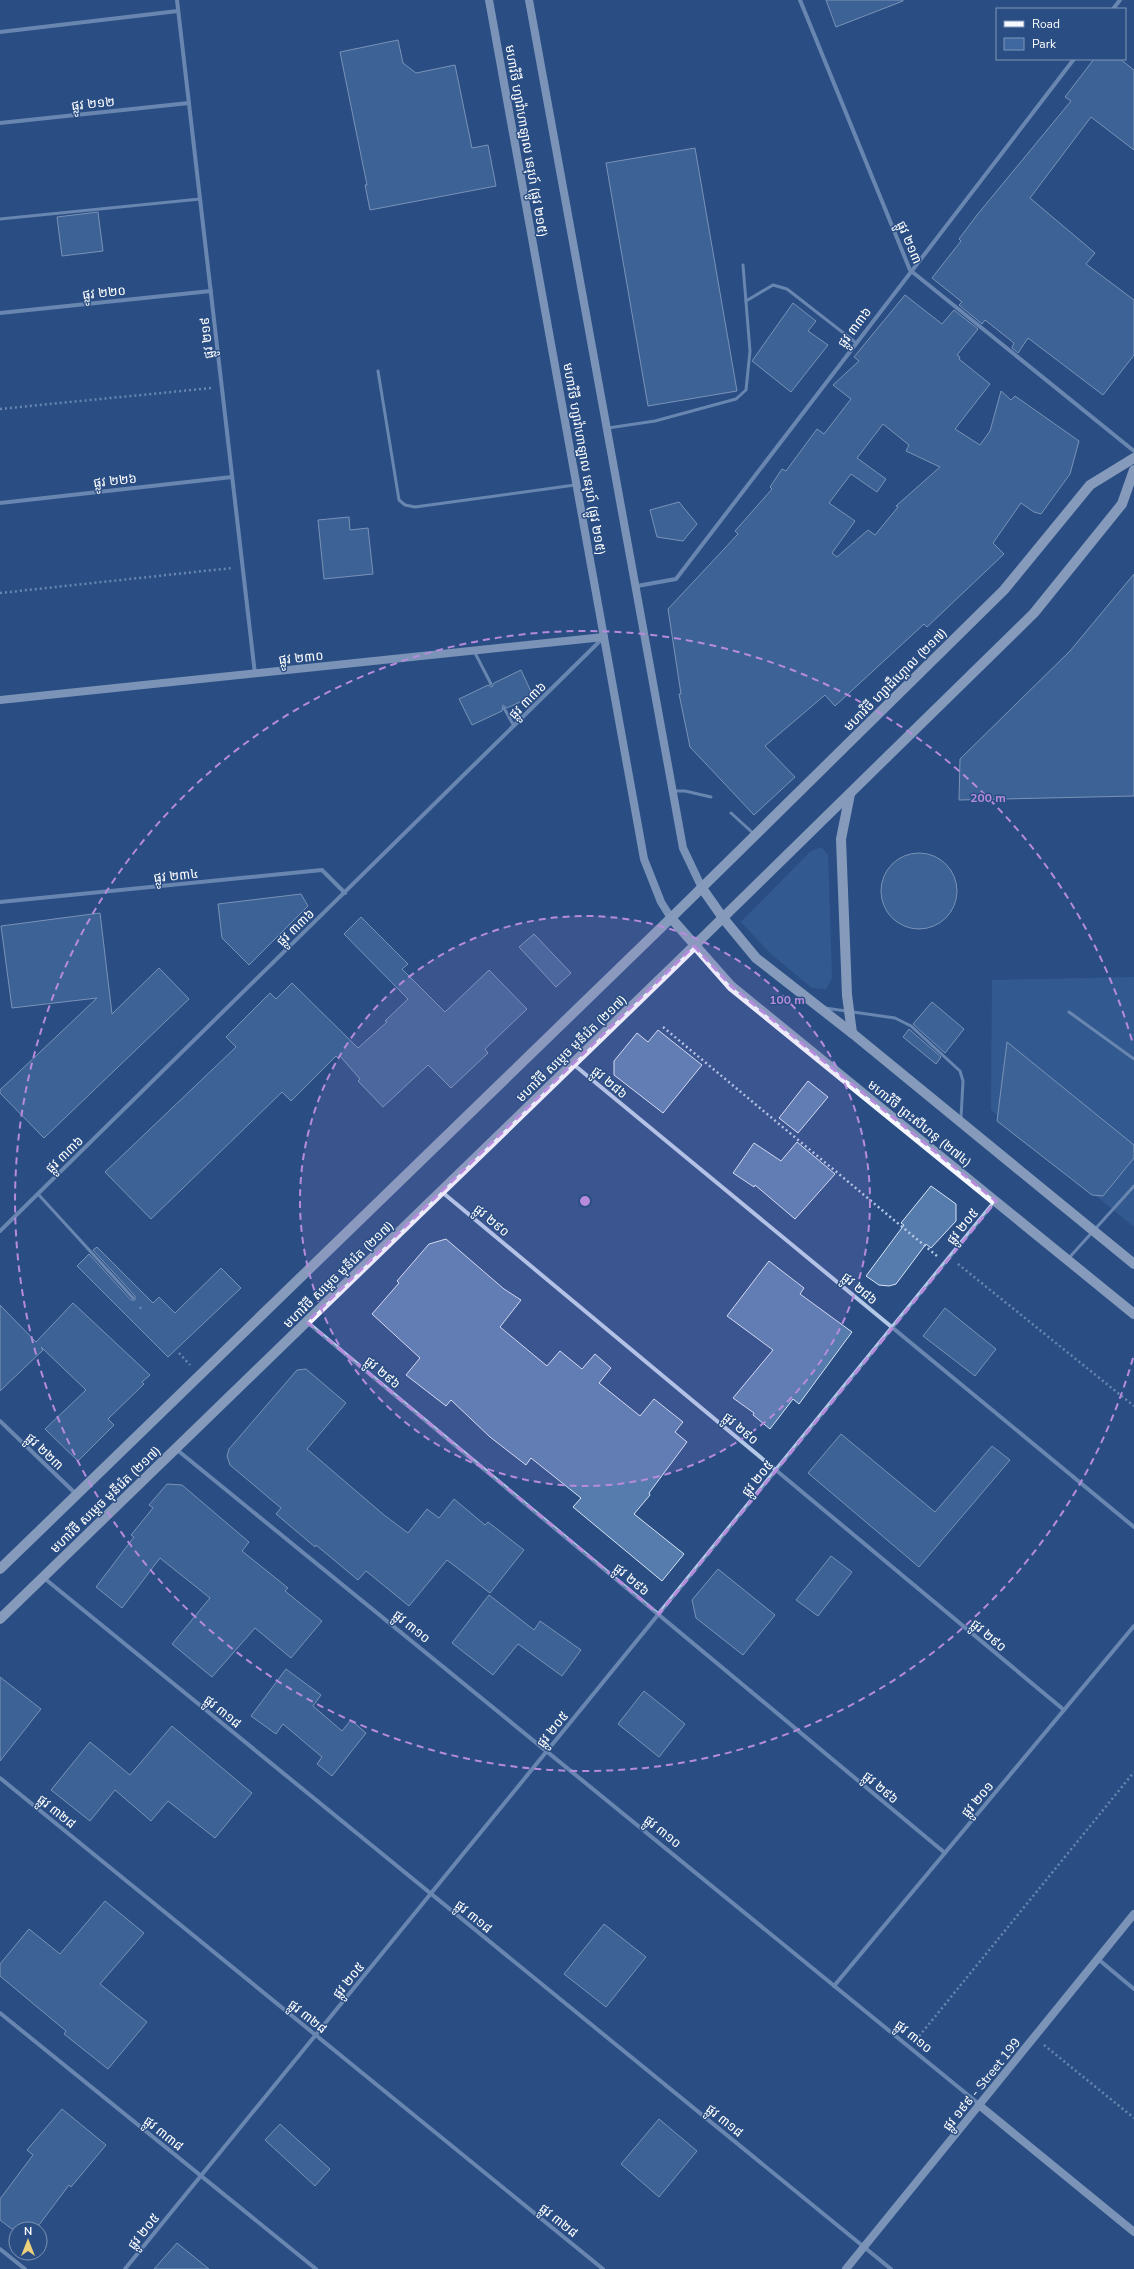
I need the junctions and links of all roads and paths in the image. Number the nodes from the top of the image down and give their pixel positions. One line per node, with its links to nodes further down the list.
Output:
1 (177, 0): 7 (street, ផ្លូវ ២១៩)
2 (489, 0): 28 (main road, មហាវិថី ហ្សាវ៉ាហាឡាល នេរុហ៍ (ផ្លូវ ២១៥))
3 (529, 0): 23 (main road, មហាវិថី ហ្សាវ៉ាហាឡាល នេរុហ៍ (ផ្លូវ ២១៥))
4 (800, 0): 15 (street, ផ្លូវ ២១៣)
5 (1120, 0): 6 (street)
6 (1114, 8)
7 (178, 11): 8 (street); 10 (street, ផ្លូវ ២១៩)
8 (0, 32)
9 (1073, 60): 15 (street, ផ្លូវ ៣៣៦)
10 (189, 103): 11 (street, ផ្លូវ ២១២); 12 (street, ផ្លូវ ២១៩)
11 (0, 123)
12 (200, 199): 13 (lane); 16 (street, ផ្លូវ ២១៩)
13 (0, 219)
14 (743, 265): 17 (lane)
15 (910, 270): 19 (street, ផ្លូវ ៣៣៦); 24 (street, ផ្លូវ ២១៣)
16 (211, 291): 18 (street, ផ្លូវ ២២០); 21 (street, ផ្លូវ ២១៩)
17 (746, 301): 19 (lane); 23 (lane)
18 (0, 313)
19 (855, 342): 31 (street, ផ្លូវ ៣៣៦)
20 (378, 371): 28 (lane)
21 (222, 387): 22 (path); 27 (street, ផ្លូវ ២១៩)
22 (0, 409)
23 (608, 428): 31 (main road, មហាវិថី ហ្សាវ៉ាហាឡាល នេរុហ៍ (ផ្លូវ ២១៥))
24 (1134, 450)
25 (1134, 458): 44 (main road, មហាវិថី ហ្សាដឹហ្គោល (២១៧))
26 (1134, 470): 41 (main road)
27 (232, 477): 29 (street, ផ្លូវ ២២៦); 30 (street, ផ្លូវ ២១៩)
28 (577, 484): 33 (main road, មហាវិថី ហ្សាវ៉ាហាឡាល នេរុហ៍ (ផ្លូវ ២១៥))
29 (0, 503)
30 (243, 567): 32 (path); 35 (street, ផ្លូវ ២១៩)
31 (637, 586): 40 (main road, មហាវិថី ហ្សាវ៉ាហាឡាល នេរុហ៍ (ផ្លូវ ២១៥))
32 (0, 593)
33 (604, 637): 34 (main road, ផ្លូវ ២៣០); 39 (street, ផ្លូវ ៣៣៦); 48 (main road, មហាវិថី ហ្សាវ៉ាហាឡាល នេរុហ៍ (ផ្លូវ ២១៥))
34 (474, 651): 35 (main road, ផ្លូវ ២៣០); 36 (lane)
35 (255, 674): 37 (main road, ផ្លូវ ២៣០)
36 (491, 684)
37 (0, 700)
38 (504, 708): 39 (lane)
39 (514, 726): 46 (street, ផ្លូវ ៣៣៦)
40 (673, 791): 42 (lane); 45 (main road, មហាវិថី ហ្សាវ៉ាហាឡាល នេរុហ៍ (ផ្លូវ ២១៥))
41 (850, 794): 49 (main road); 52 (main road)
42 (711, 797)
43 (732, 813): 44 (lane)
44 (755, 835): 45 (main road, មហាវិថី ហ្សាដឹហ្គោល (២១៧))
45 (702, 888): 48 (main road, មហាវិថី ហ្សាដឹហ្គោល (២១៧)); 49 (main road, មហាវិថី ព្រះសីហនុ (២៧៤))
46 (345, 893): 47 (street, ផ្លូវ ២៣៤); 61 (street, ផ្លូវ ៣៣៦)
47 (0, 902)
48 (671, 918): 50 (main road, មហាវិថី ព្រះសីហនុ (២៧៤)); 77 (main road, មហាវិថី សម្តេច មុនីរ៉េត (២១៧))
49 (723, 918): 50 (main road); 51 (main road, មហាវិថី ព្រះសីហនុ (២៧៤))
50 (694, 946): 57 (main road, មហាវិថី សម្តេច មុនីរ៉េត (២១៧)); 62 (main road, មហាវិថី ព្រះសីហនុ (២៧៤))
51 (819, 1007): 52 (lane); 55 (main road, មហាវិថី ព្រះសីហនុ (២៧៤))
52 (849, 1011): 55 (main road); 58 (lane)
53 (1069, 1012): 56 (lane)
54 (663, 1027): 67 (path)
55 (852, 1033): 58 (main road, មហាវិថី ព្រះសីហនុ (២៧៤))
56 (1134, 1059)
57 (572, 1064): 60 (main road, មហាវិថី សម្តេច មុនីរ៉េត (២១៧)); 72 (street, ផ្លូវ ២៨៦)
58 (961, 1124): 64 (main road, មហាវិថី ព្រះសីហនុ (២៧៤))
59 (1134, 1186): 64 (lane)
60 (441, 1192): 71 (main road, មហាវិថី សម្តេច មុនីរ៉េត (២១៧)); 76 (street, ផ្លូវ ២៩០)
61 (38, 1194): 63 (street, ផ្លូវ ៣៣៦); 69 (lane)
62 (996, 1201): 65 (street, ផ្លូវ ២០៥); 66 (main road, មហាវិថី ព្រះសីហនុ (២៧៤))
63 (0, 1231)
64 (1092, 1231): 66 (lane); 68 (main road, មហាវិថី ព្រះសីហនុ (២៧៤))
65 (950, 1257): 67 (street, ផ្លូវ ២០៥); 73 (path)
66 (1068, 1260): 70 (main road, មហាវិថី ព្រះសីហនុ (២៧៤))
67 (945, 1263): 72 (street, ផ្លូវ ២០៥)
68 (1134, 1264)
69 (133, 1298)
70 (1134, 1314)
71 (307, 1322): 75 (main road, មហាវិថី សម្តេច មុនីរ៉េត (២១៧)); 81 (street, ផ្លូវ ២៩៦)
72 (892, 1328): 76 (street, ផ្លូវ ២០៥); 78 (street, ផ្លូវ ២៨៦)
73 (1134, 1406)
74 (0, 1421): 77 (street, ផ្លូវ ២២៣)
75 (176, 1449): 80 (main road, មហាវិថី សម្តេច មុនីរ៉េត (២១៧)); 85 (street, ផ្លូវ ៣១០)
76 (776, 1470): 81 (street, ផ្លូវ ២០៥); 84 (street, ផ្លូវ ២៩០)
77 (76, 1494): 79 (main road, មហាវិថី សម្តេច មុនីរ៉េត (២១៧))
78 (1134, 1527)
79 (0, 1569)
80 (44, 1577): 82 (main road, មហាវិថី សម្តេច មុនីរ៉េត (២១៧)); 89 (street, ផ្លូវ ៣១៨)
81 (658, 1614): 85 (street, ផ្លូវ ២០៥); 88 (street, ផ្លូវ ២៩៦)
82 (0, 1620)
83 (1134, 1626): 84 (street, ផ្លូវ ២០១)
84 (1064, 1710): 88 (street, ផ្លូវ ២០១)
85 (547, 1751): 89 (street, ផ្លូវ ២០៥); 92 (street, ផ្លូវ ៣១០)
86 (1134, 1772): 97 (path)
87 (0, 1778): 95 (street, ផ្លូវ ៣២៨)
88 (945, 1853): 92 (street, ផ្លូវ ២០១)
89 (431, 1894): 95 (street, ផ្លូវ ២០៥); 102 (street, ផ្លូវ ៣១៨)
90 (1134, 1914): 91 (main road, ផ្លូវ ១៩៩ - Street 199)
91 (1098, 1959): 93 (street); 96 (main road, ផ្លូវ ១៩៩ - Street 199)
92 (834, 1986): 97 (street, ផ្លូវ ៣១០)
93 (1134, 1989)
94 (0, 2013): 100 (street, ផ្លូវ ៣៣៨)
95 (316, 2035): 100 (street, ផ្លូវ ២០៥); 107 (street, ផ្លូវ ៣២៨)
96 (1034, 2037): 98 (main road, ផ្លូវ ១៩៩ - Street 199); 99 (path)
97 (910, 2048): 98 (street, ផ្លូវ ៣១០)
98 (979, 2105): 101 (main road, ផ្លូវ ៣១០); 102 (main road, ផ្លូវ ១៩៩ - Street 199)
99 (1134, 2118)
100 (201, 2176): 105 (street, ផ្លូវ ២០៥); 106 (street, ផ្លូវ ៣៣៨)
101 (1134, 2232)
102 (864, 2247): 108 (main road, ផ្លូវ ១៩៩ - Street 199); 109 (street, ផ្លូវ ៣១៨)
103 (0, 2249): 104 (street)
104 (25, 2269)
105 (125, 2269)
106 (316, 2269)
107 (603, 2269)
108 (846, 2269)
109 (891, 2269)

